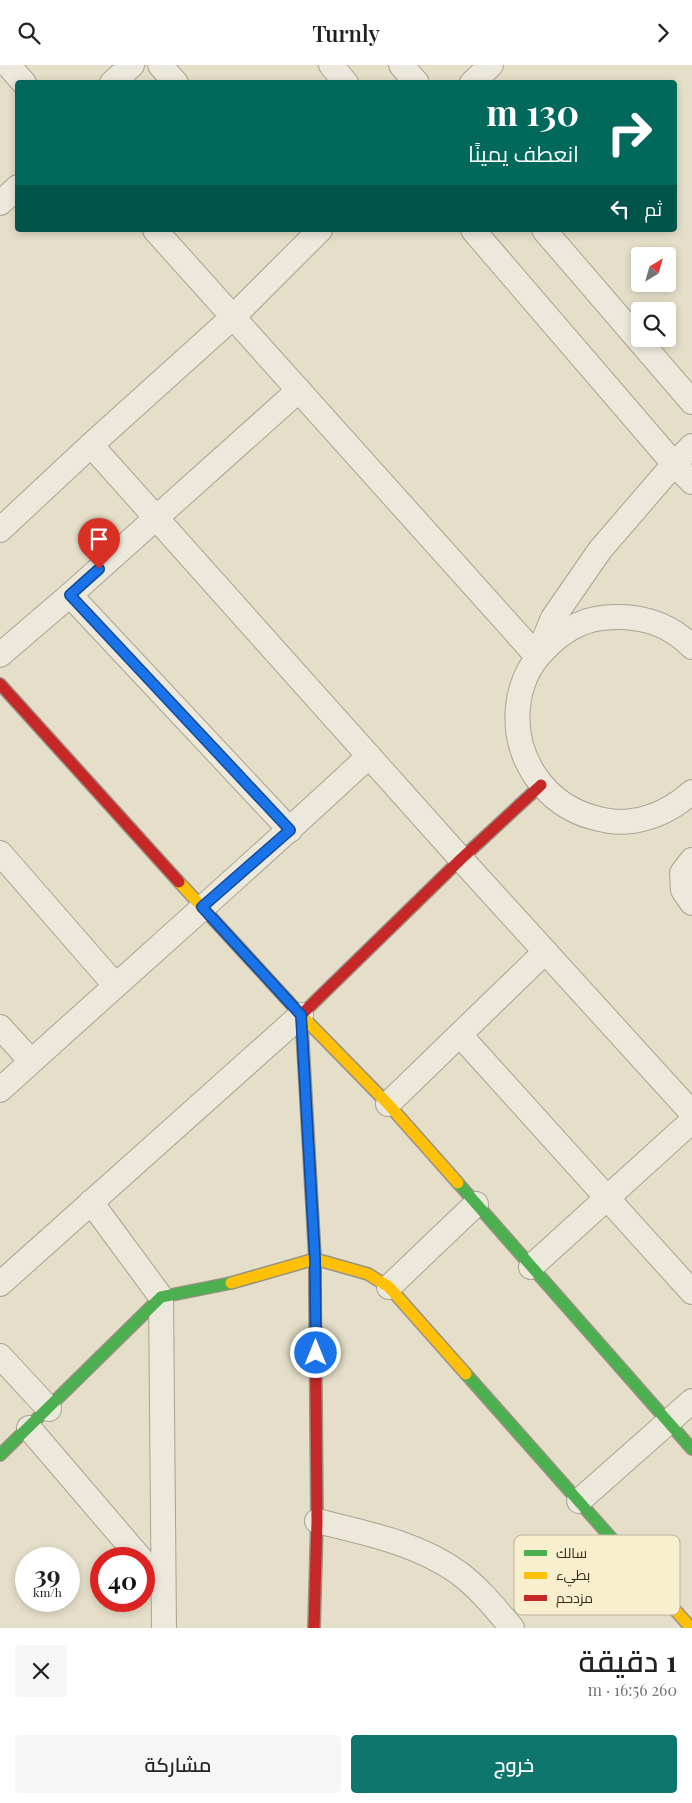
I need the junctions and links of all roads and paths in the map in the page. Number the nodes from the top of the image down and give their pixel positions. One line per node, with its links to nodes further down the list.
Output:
1 (8, 65): 7 (street)
2 (132, 65): 8 (street)
3 (160, 65): 9 (street)
4 (331, 65): 10 (street)
5 (401, 65): 11 (street)
6 (491, 65): 12 (street)
7 (21, 80)
8 (115, 80)
9 (173, 80)
10 (344, 80)
11 (414, 80)
12 (475, 80)
13 (15, 190): 14 (street)
14 (0, 203)
15 (157, 232): 19 (street)
16 (318, 232): 19 (street)
17 (475, 232): 24 (street)
18 (546, 232): 21 (street)
19 (233, 317): 20 (street); 22 (street)
20 (299, 391): 26 (street); 31 (street)
21 (692, 402)
22 (90, 445): 26 (street); 27 (street)
23 (692, 446): 24 (street)
24 (674, 464): 25 (street); 31 (street)
25 (692, 483)
26 (156, 518): 28 (street); 33 (street)
27 (0, 530)
28 (70, 595): 30 (street); 36 (street)
29 (692, 647): 31 (street)
30 (0, 655)
31 (538, 656): 34 (street)
32 (0, 684): 41 (street)
33 (369, 756): 36 (street); 38 (street)
34 (541, 785): 35 (street); 38 (street)
35 (692, 792)
36 (290, 830): 41 (street)
37 (0, 853): 43 (street)
38 (461, 859): 42 (street); 44 (street)
39 (692, 860): 40 (street)
40 (692, 903)
41 (202, 907): 43 (street); 44 (street)
42 (545, 952): 46 (street); 50 (street)
43 (115, 985): 47 (street)
44 (301, 1015): 49 (street); 53 (street); 55 (street)
45 (0, 1027): 47 (street)
46 (460, 1035): 49 (street); 52 (street)
47 (31, 1061): 48 (street)
48 (0, 1089)
49 (388, 1103): 54 (street)
50 (692, 1113)
51 (692, 1121): 52 (street)
52 (608, 1198): 56 (street); 59 (street)
53 (91, 1202): 57 (street); 60 (street)
54 (476, 1204): 56 (street); 58 (street)
55 (315, 1259): 58 (street); 60 (street); 69 (street)
56 (531, 1267): 64 (street)
57 (0, 1284)
58 (389, 1287): 68 (street)
59 (692, 1292)
60 (161, 1297): 63 (street); 73 (street)
61 (0, 1356): 63 (street)
62 (692, 1401): 64 (street)
63 (49, 1409): 65 (street)
64 (669, 1423): 66 (street); 68 (street)
65 (29, 1428): 67 (street); 71 (street)
66 (692, 1449)
67 (0, 1455)
68 (579, 1501): 70 (street)
69 (317, 1521): 76 (street); 77 (street)
70 (609, 1535)
71 (131, 1547)
72 (155, 1575): 73 (street)
73 (164, 1585): 75 (street)
74 (680, 1615): 78 (street)
75 (164, 1628)
76 (314, 1628)
77 (512, 1628)
78 (691, 1628)

